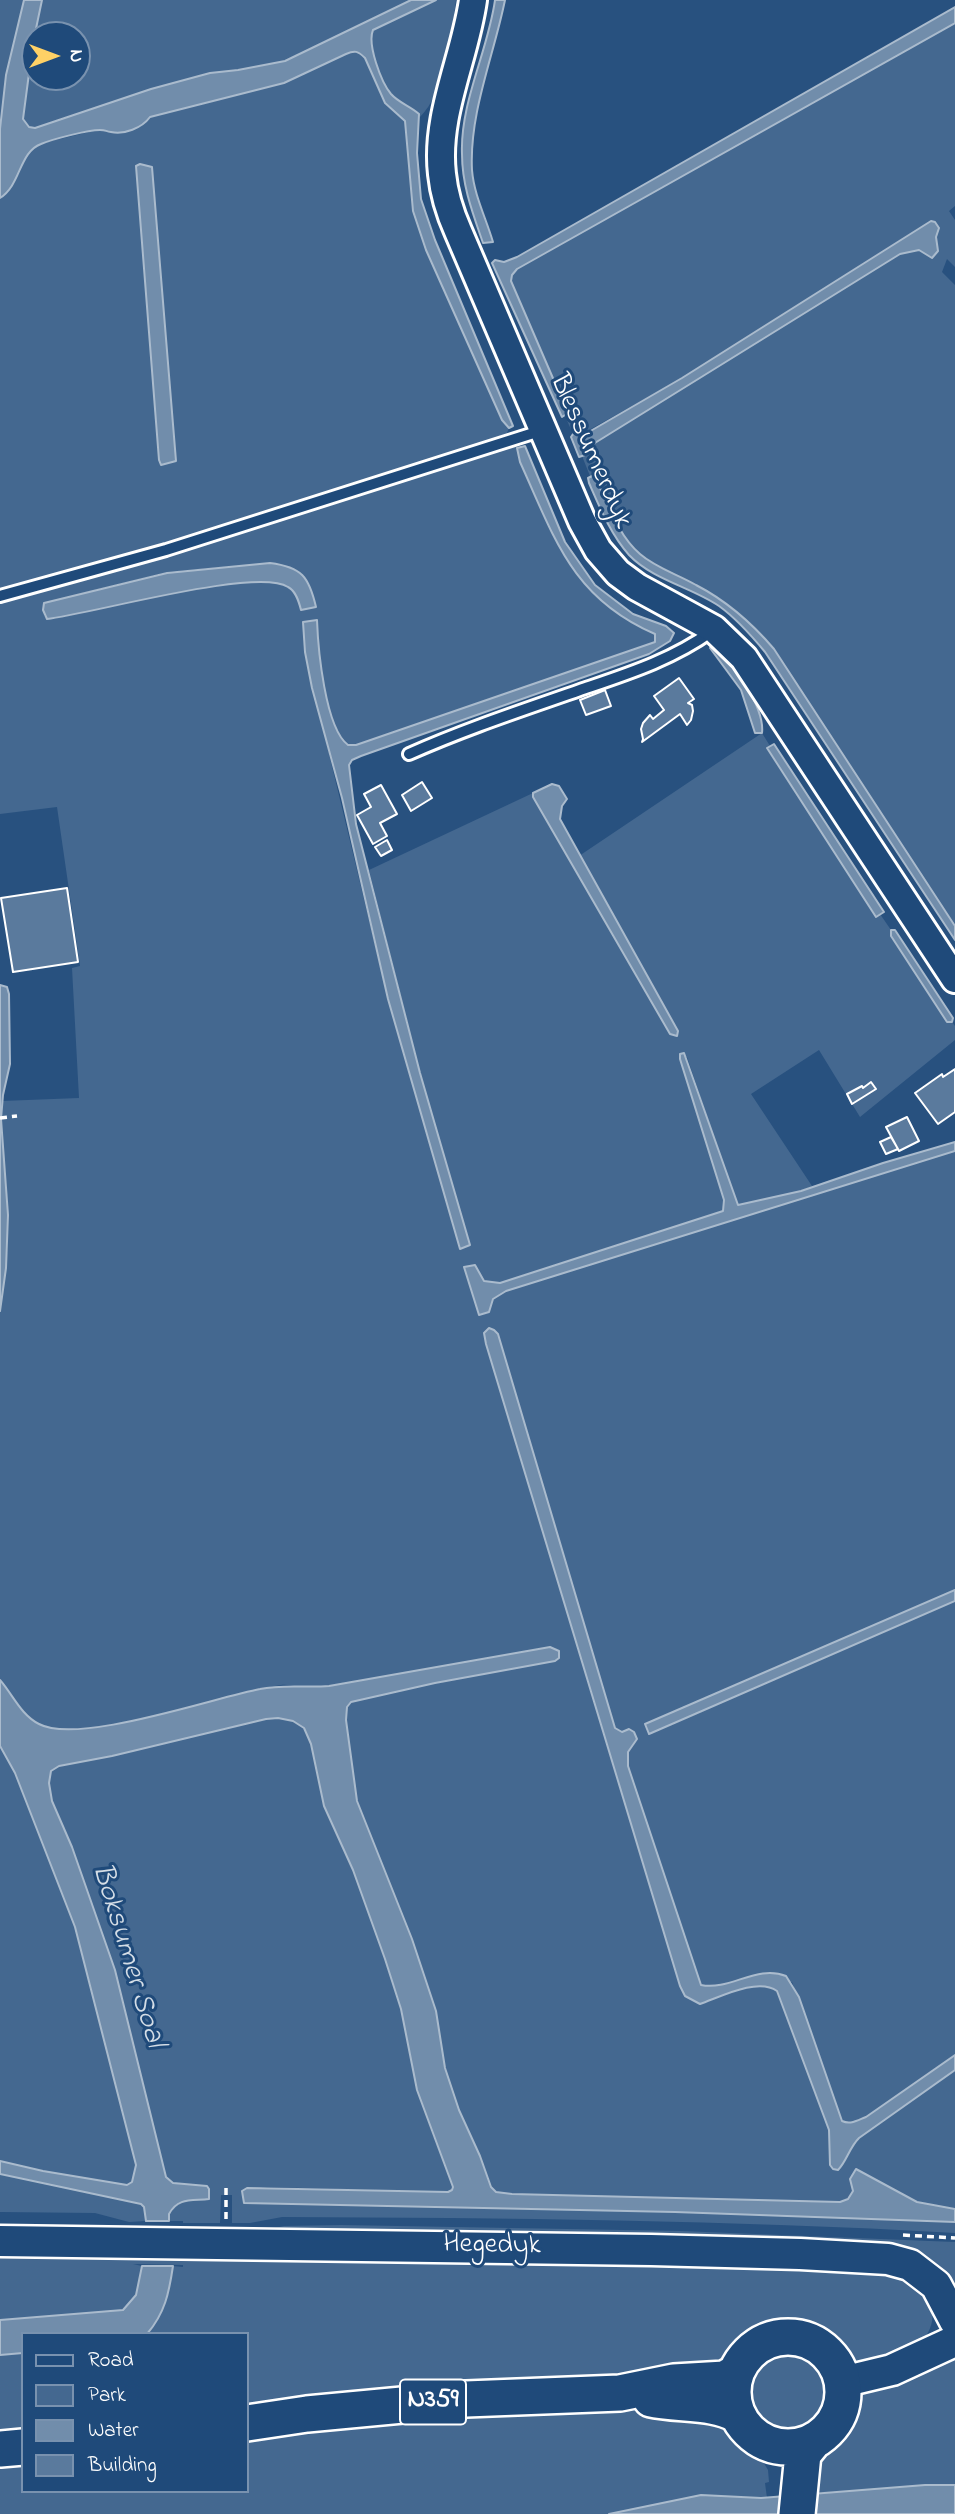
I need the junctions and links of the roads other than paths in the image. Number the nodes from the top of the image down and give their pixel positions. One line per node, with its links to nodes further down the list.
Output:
1 (473, 0): 2 (street, Blessumerdyk)
2 (543, 430): 3 (lane); 4 (street, Blessumerdyk)
3 (0, 596)
4 (714, 629): 5 (lane); 6 (street, Blessumerdyk)
5 (409, 754)
6 (955, 979)
7 (0, 2241): 8 (main road, Hegedyk)
8 (955, 2321)
9 (955, 2340): 11 (main road)
10 (735, 2373): 11 (highway); 12 (highway, N359); 13 (highway)
11 (842, 2382): 15 (highway)
12 (620, 2393): 13 (highway, N359); 14 (highway, N359)
13 (737, 2415): 16 (highway)
14 (248, 2423)
15 (812, 2442): 16 (highway); 19 (highway)
16 (767, 2444): 19 (highway)
17 (21, 2447): 18 (highway)
18 (0, 2449)
19 (789, 2498)

